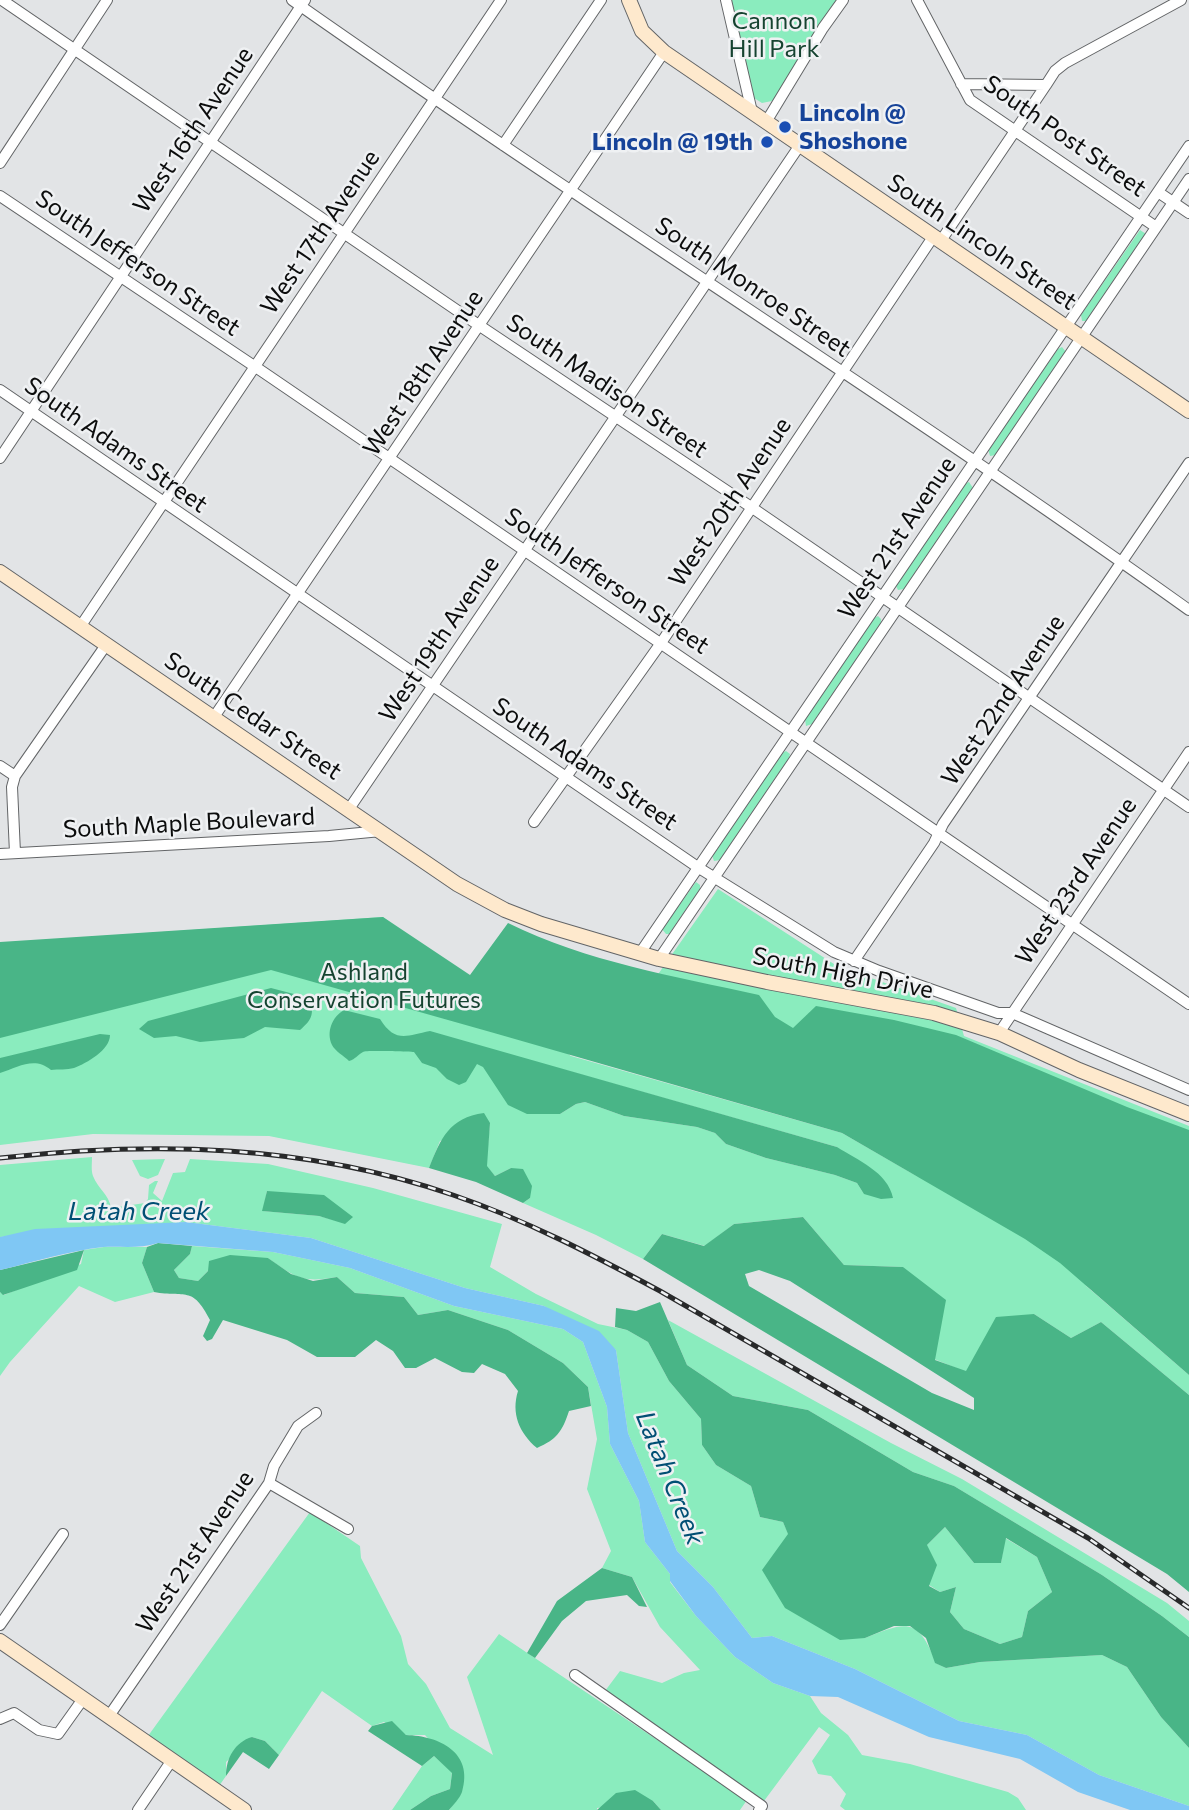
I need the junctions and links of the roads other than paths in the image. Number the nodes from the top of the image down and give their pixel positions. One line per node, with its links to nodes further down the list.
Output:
1 (2, 0): 11 (street, South Madison Street)
2 (107, 0): 11 (street)
3 (501, 0): 15 (street, West 17th Avenue)
4 (601, 0): 20 (street)
5 (629, 0): 12 (main road, South Lincoln Street)
6 (726, 0): 16 (street)
7 (843, 0): 17 (street)
8 (917, 0): 13 (street, South Post Street)
9 (1181, 0): 14 (street, West 20th Avenue)
10 (299, 2): 15 (street, South Monroe Street); 19 (street, West 16th Avenue)
11 (73, 50): 19 (street, South Madison Street); 23 (street)
12 (664, 52): 16 (main road, South Lincoln Street); 25 (street, West 18th Avenue)
13 (961, 84): 14 (street); 18 (street, South Post Street)
14 (1046, 85): 18 (street, West 20th Avenue)
15 (434, 98): 20 (street, South Monroe Street); 32 (street, West 17th Avenue)
16 (752, 112): 17 (main road, South Lincoln Street)
17 (766, 122): 21 (main road, South Lincoln Street)
18 (1015, 130): 30 (street, South Post Street); 33 (street, West 20th Avenue)
19 (210, 143): 32 (street, South Madison Street); 34 (street, West 16th Avenue)
20 (503, 145): 25 (street, South Monroe Street)
21 (800, 145): 33 (main road, South Lincoln Street); 35 (street, West 19th Avenue)
22 (1189, 146): 26 (street, West 21st Avenue)
23 (0, 163)
24 (1189, 179): 28 (street, West 21st Avenue)
25 (571, 191): 35 (street, South Monroe Street); 36 (street, West 18th Avenue)
26 (1158, 192): 28 (street, South Post Street); 30 (street, West 21st Avenue)
27 (0, 196): 34 (street, South Jefferson Street)
28 (1173, 202): 29 (street, South Post Street); 31 (street, West 21st Avenue)
29 (1189, 213)
30 (1142, 216): 31 (street, South Post Street); 37 (street, West 21st Avenue)
31 (1156, 226): 38 (street, West 21st Avenue)
32 (344, 232): 36 (street, South Madison Street); 39 (street, West 17th Avenue)
33 (936, 240): 37 (main road, South Lincoln Street); 40 (street, West 20th Avenue)
34 (121, 276): 39 (street, South Jefferson Street); 42 (street, West 16th Avenue)
35 (708, 281): 40 (street, South Monroe Street); 44 (street, West 19th Avenue)
36 (480, 326): 44 (street, South Madison Street); 46 (street, West 18th Avenue)
37 (1067, 327): 38 (main road, South Lincoln Street); 47 (street, West 21st Avenue)
38 (1082, 337): 43 (main road, South Lincoln Street); 49 (street, West 21st Avenue)
39 (255, 367): 46 (street, South Jefferson Street); 50 (street, West 17th Avenue)
40 (844, 373): 47 (street, South Monroe Street); 51 (street, West 20th Avenue)
41 (0, 390): 42 (street, South Adams Street)
42 (32, 411): 45 (street, West 16th Avenue); 50 (street, South Adams Street)
43 (1189, 411)
44 (614, 416): 51 (street, South Madison Street); 52 (street, West 19th Avenue)
45 (0, 458)
46 (390, 459): 52 (street, South Jefferson Street); 55 (street, West 18th Avenue)
47 (974, 462): 49 (street, South Monroe Street); 56 (street, West 21st Avenue)
48 (1189, 463): 53 (street, West 22nd Avenue)
49 (990, 472): 53 (street, South Monroe Street); 57 (street, West 21st Avenue)
50 (164, 504): 55 (street, South Adams Street); 59 (street, West 17th Avenue)
51 (751, 507): 56 (street, South Madison Street); 60 (street, West 20th Avenue)
52 (524, 551): 60 (street, South Jefferson Street); 62 (street, West 19th Avenue)
53 (1122, 562): 58 (street, South Monroe Street); 63 (street, West 22nd Avenue)
54 (0, 572): 59 (main road, South Cedar Street)
55 (298, 596): 62 (street, South Adams Street); 64 (street, West 18th Avenue)
56 (882, 598): 57 (street, South Madison Street); 65 (street, West 21st Avenue)
57 (898, 609): 63 (street, South Madison Street); 66 (street, West 21st Avenue)
58 (1189, 610)
59 (80, 627): 61 (main road, South Cedar Street)
60 (661, 643): 65 (street, South Jefferson Street); 70 (street, West 20th Avenue)
61 (106, 645): 64 (main road, South Cedar Street); 69 (street)
62 (433, 686): 70 (street, South Adams Street); 73 (street, West 19th Avenue)
63 (1031, 697): 71 (street, South Madison Street); 76 (street, West 22nd Avenue)
64 (214, 717): 73 (main road, South Cedar Street)
65 (791, 732): 66 (street, South Jefferson Street); 79 (street, West 21st Avenue)
66 (807, 743): 76 (street, South Jefferson Street); 80 (street, West 21st Avenue)
67 (1189, 752): 71 (street, West 23rd Avenue)
68 (0, 766): 69 (street)
69 (15, 776): 77 (street)
70 (567, 779): 74 (street, West 20th Avenue); 79 (street, South Adams Street)
71 (1164, 790): 72 (street, South Madison Street); 82 (street, West 23rd Avenue)
72 (1189, 807)
73 (349, 809): 75 (main road, South Cedar Street)
74 (534, 822)
75 (381, 831): 77 (street, South Maple Boulevard); 81 (main road, South Cedar Street)
76 (939, 832): 82 (street, South Jefferson Street); 85 (street, West 22nd Avenue)
77 (15, 853): 78 (street, South Maple Boulevard)
78 (0, 854)
79 (698, 868): 80 (street, South Adams Street); 83 (street, West 21st Avenue)
80 (715, 878): 84 (street, West 21st Avenue); 85 (street, South Adams Street)
81 (481, 898): 83 (main road, South High Drive)
82 (1072, 924): 86 (street, South Jefferson Street); 87 (street, West 23rd Avenue)
83 (640, 953): 84 (main road, South High Drive)
84 (659, 959): 88 (main road, South High Drive)
85 (854, 961): 87 (street, South Adams Street)
86 (1189, 1004)
87 (1012, 1013): 88 (street, West 23rd Avenue); 89 (street, South Adams Street)
88 (999, 1034): 90 (main road, South High Drive)
89 (1189, 1090)
90 (1189, 1114)
91 (316, 1413): 92 (street, West 21st Avenue)
92 (269, 1483): 93 (street); 99 (street, West 21st Avenue)
93 (348, 1529)
94 (63, 1534): 95 (street)
95 (0, 1625)
96 (0, 1641): 98 (main road)
97 (575, 1675): 102 (street)
98 (83, 1699): 99 (main road); 100 (street)
99 (109, 1716): 101 (main road)
100 (0, 1719)
101 (172, 1760): 103 (street); 104 (main road)
102 (760, 1808)
103 (138, 1810)
104 (244, 1810)

